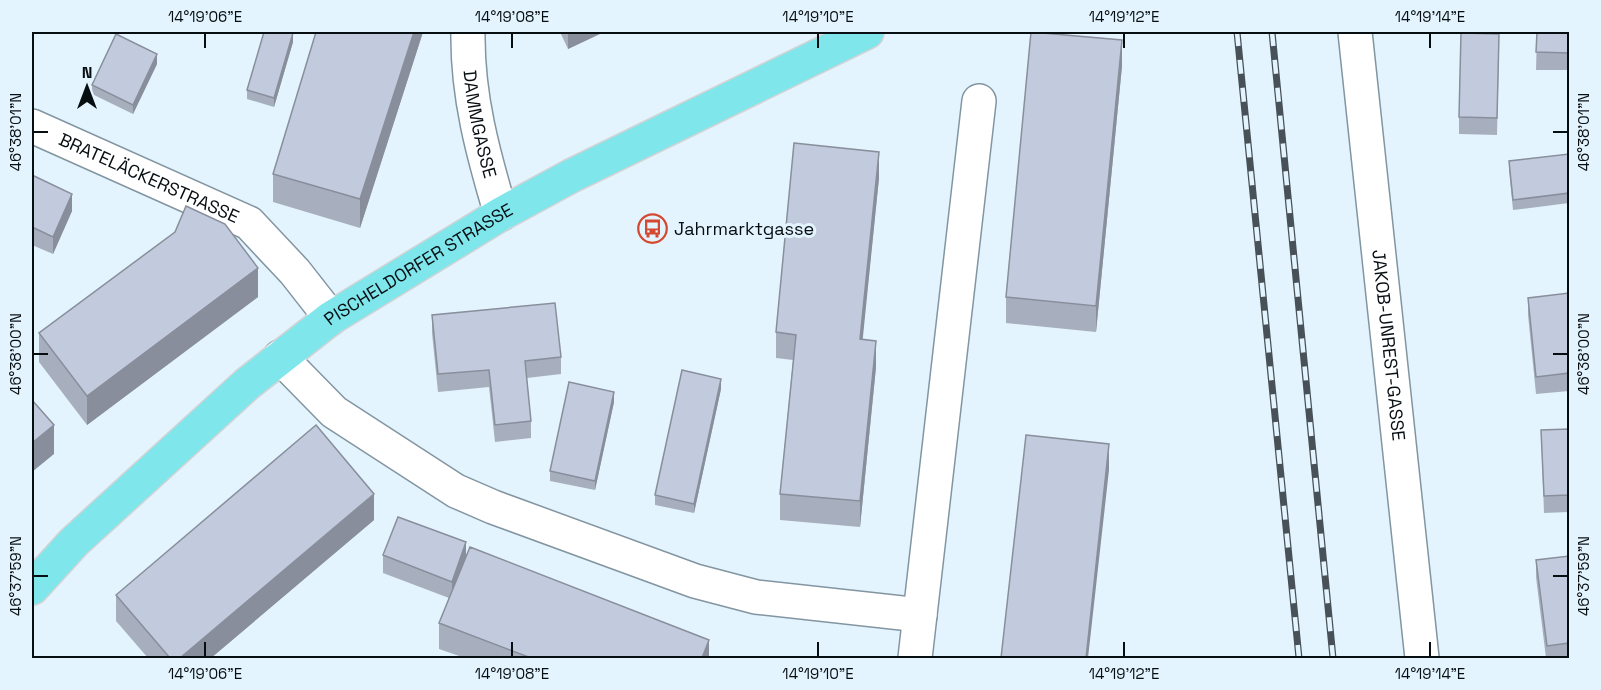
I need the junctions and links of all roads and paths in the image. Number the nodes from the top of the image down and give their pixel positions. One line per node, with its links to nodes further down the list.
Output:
1 (468, 32): 6 (street, DAMMGASSE)
2 (867, 32): 6 (main road, PISCHELDORFER STRASSE)
3 (1355, 32): 12 (street, JAKOB-UNREST-GASSE)
4 (979, 101): 10 (street)
5 (32, 126): 7 (street, BRATELÄCKERSTRASSE)
6 (501, 214): 7 (main road, PISCHELDORFER STRASSE)
7 (331, 318): 8 (main road, PISCHELDORFER STRASSE)
8 (280, 357): 9 (main road, PISCHELDORFER STRASSE); 10 (street)
9 (32, 588)
10 (920, 615): 11 (street)
11 (915, 658)
12 (1422, 658)

